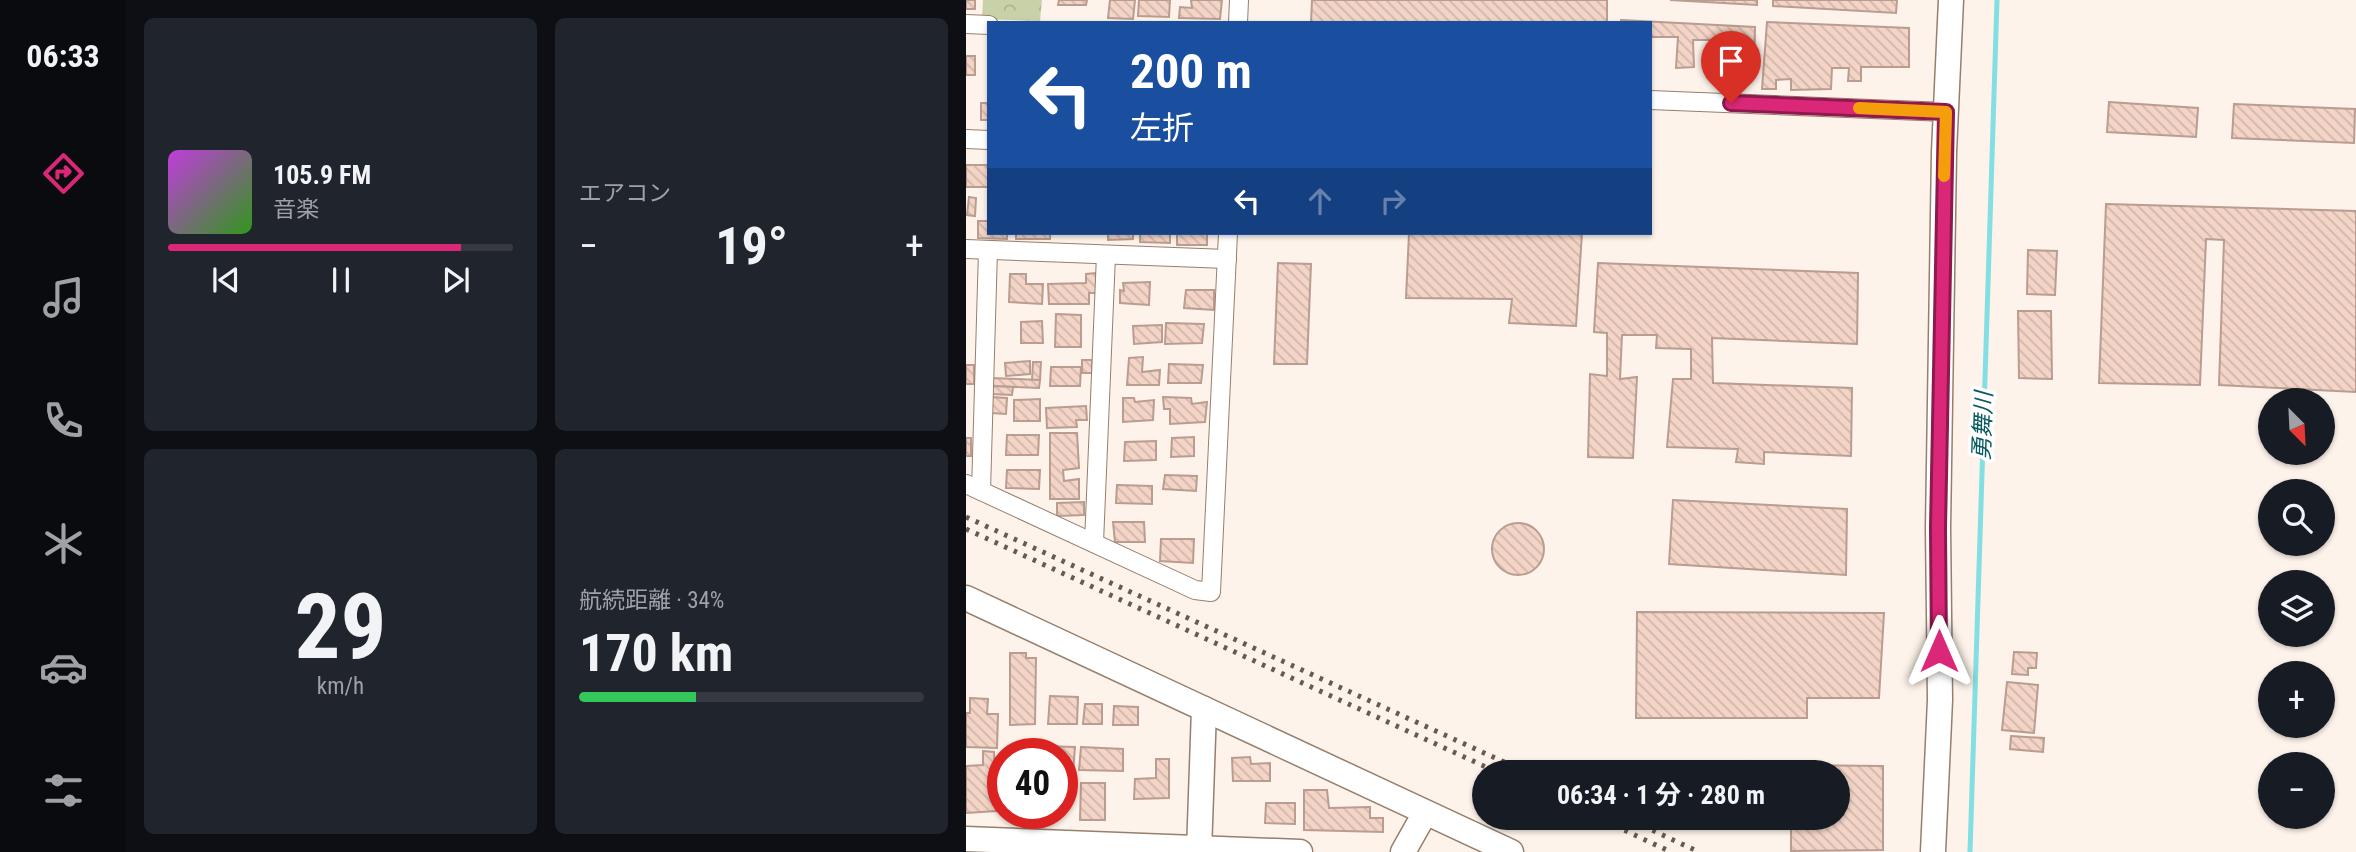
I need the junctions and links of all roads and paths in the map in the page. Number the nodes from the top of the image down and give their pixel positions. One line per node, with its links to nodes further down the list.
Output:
1 (1239, 0): 3 (street)
2 (1951, 0): 7 (street)
3 (1238, 21)
4 (966, 24): 5 (street)
5 (987, 25)
6 (1652, 100): 7 (street)
7 (1946, 112): 25 (street)
8 (966, 139): 9 (street)
9 (987, 139)
10 (1228, 235): 14 (street)
11 (966, 249): 12 (street)
12 (988, 250): 13 (street); 15 (street)
13 (1105, 255): 14 (street); 16 (street)
14 (1227, 259): 16 (street)
15 (974, 487): 16 (street)
16 (1094, 543)
17 (966, 598): 18 (street)
18 (1204, 709): 19 (street); 21 (street)
19 (1425, 813): 23 (street); 24 (street)
20 (966, 839): 21 (street)
21 (1199, 850): 22 (street)
22 (1300, 852)
23 (1403, 852)
24 (1511, 852)
25 (1933, 852)

